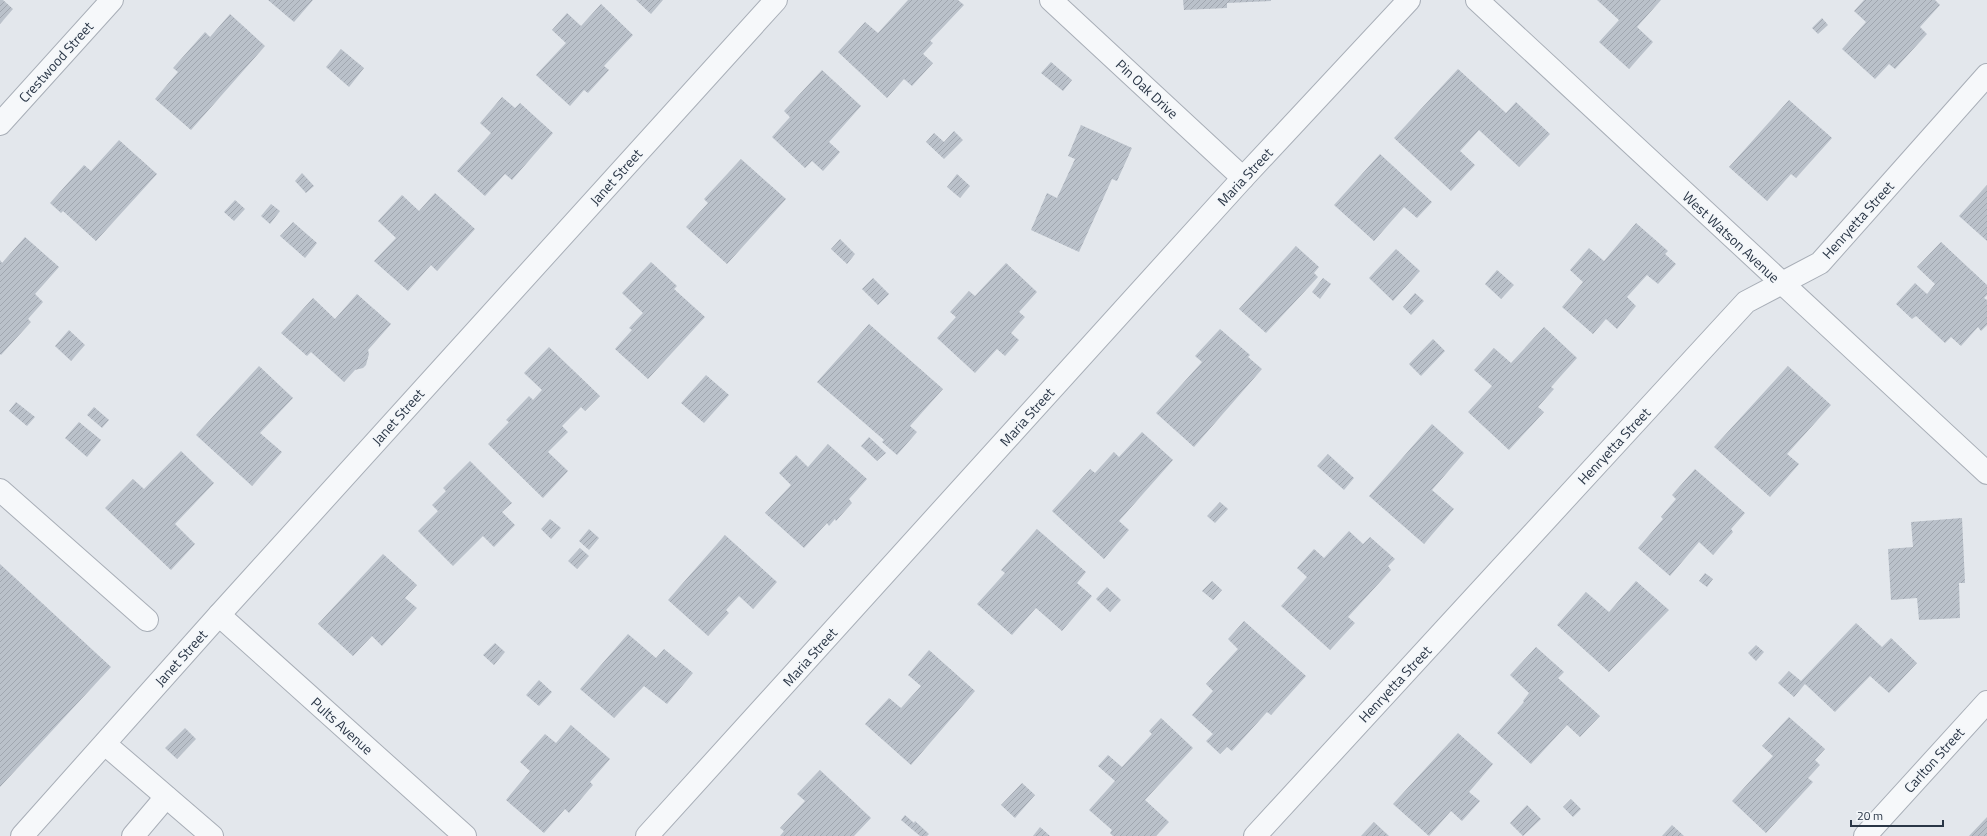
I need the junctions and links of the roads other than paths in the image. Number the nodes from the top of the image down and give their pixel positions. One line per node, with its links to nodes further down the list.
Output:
1 (112, 0): 7 (street, Crestwood Street)
2 (776, 0): 12 (street, Janet Street)
3 (1051, 0): 8 (street, Pin Oak Drive)
4 (1409, 0): 8 (street, Maria Street)
5 (1477, 0): 9 (street, West Watson Avenue)
6 (1987, 75): 9 (street, Henryetta Street)
7 (0, 124)
8 (1244, 178): 21 (street, Maria Street)
9 (1781, 283): 10 (street, West Watson Avenue); 22 (street, Henryetta Street)
10 (1987, 472)
11 (0, 490): 13 (street)
12 (220, 615): 15 (street, Janet Street); 20 (street, Pults Avenue)
13 (147, 620)
14 (1987, 702): 23 (street, Carlton Street)
15 (105, 744): 16 (street); 17 (street, Janet Street)
16 (166, 797): 18 (street); 19 (street)
17 (22, 836)
18 (133, 836)
19 (212, 836)
20 (465, 836)
21 (647, 836)
22 (1255, 836)
23 (1865, 836)

